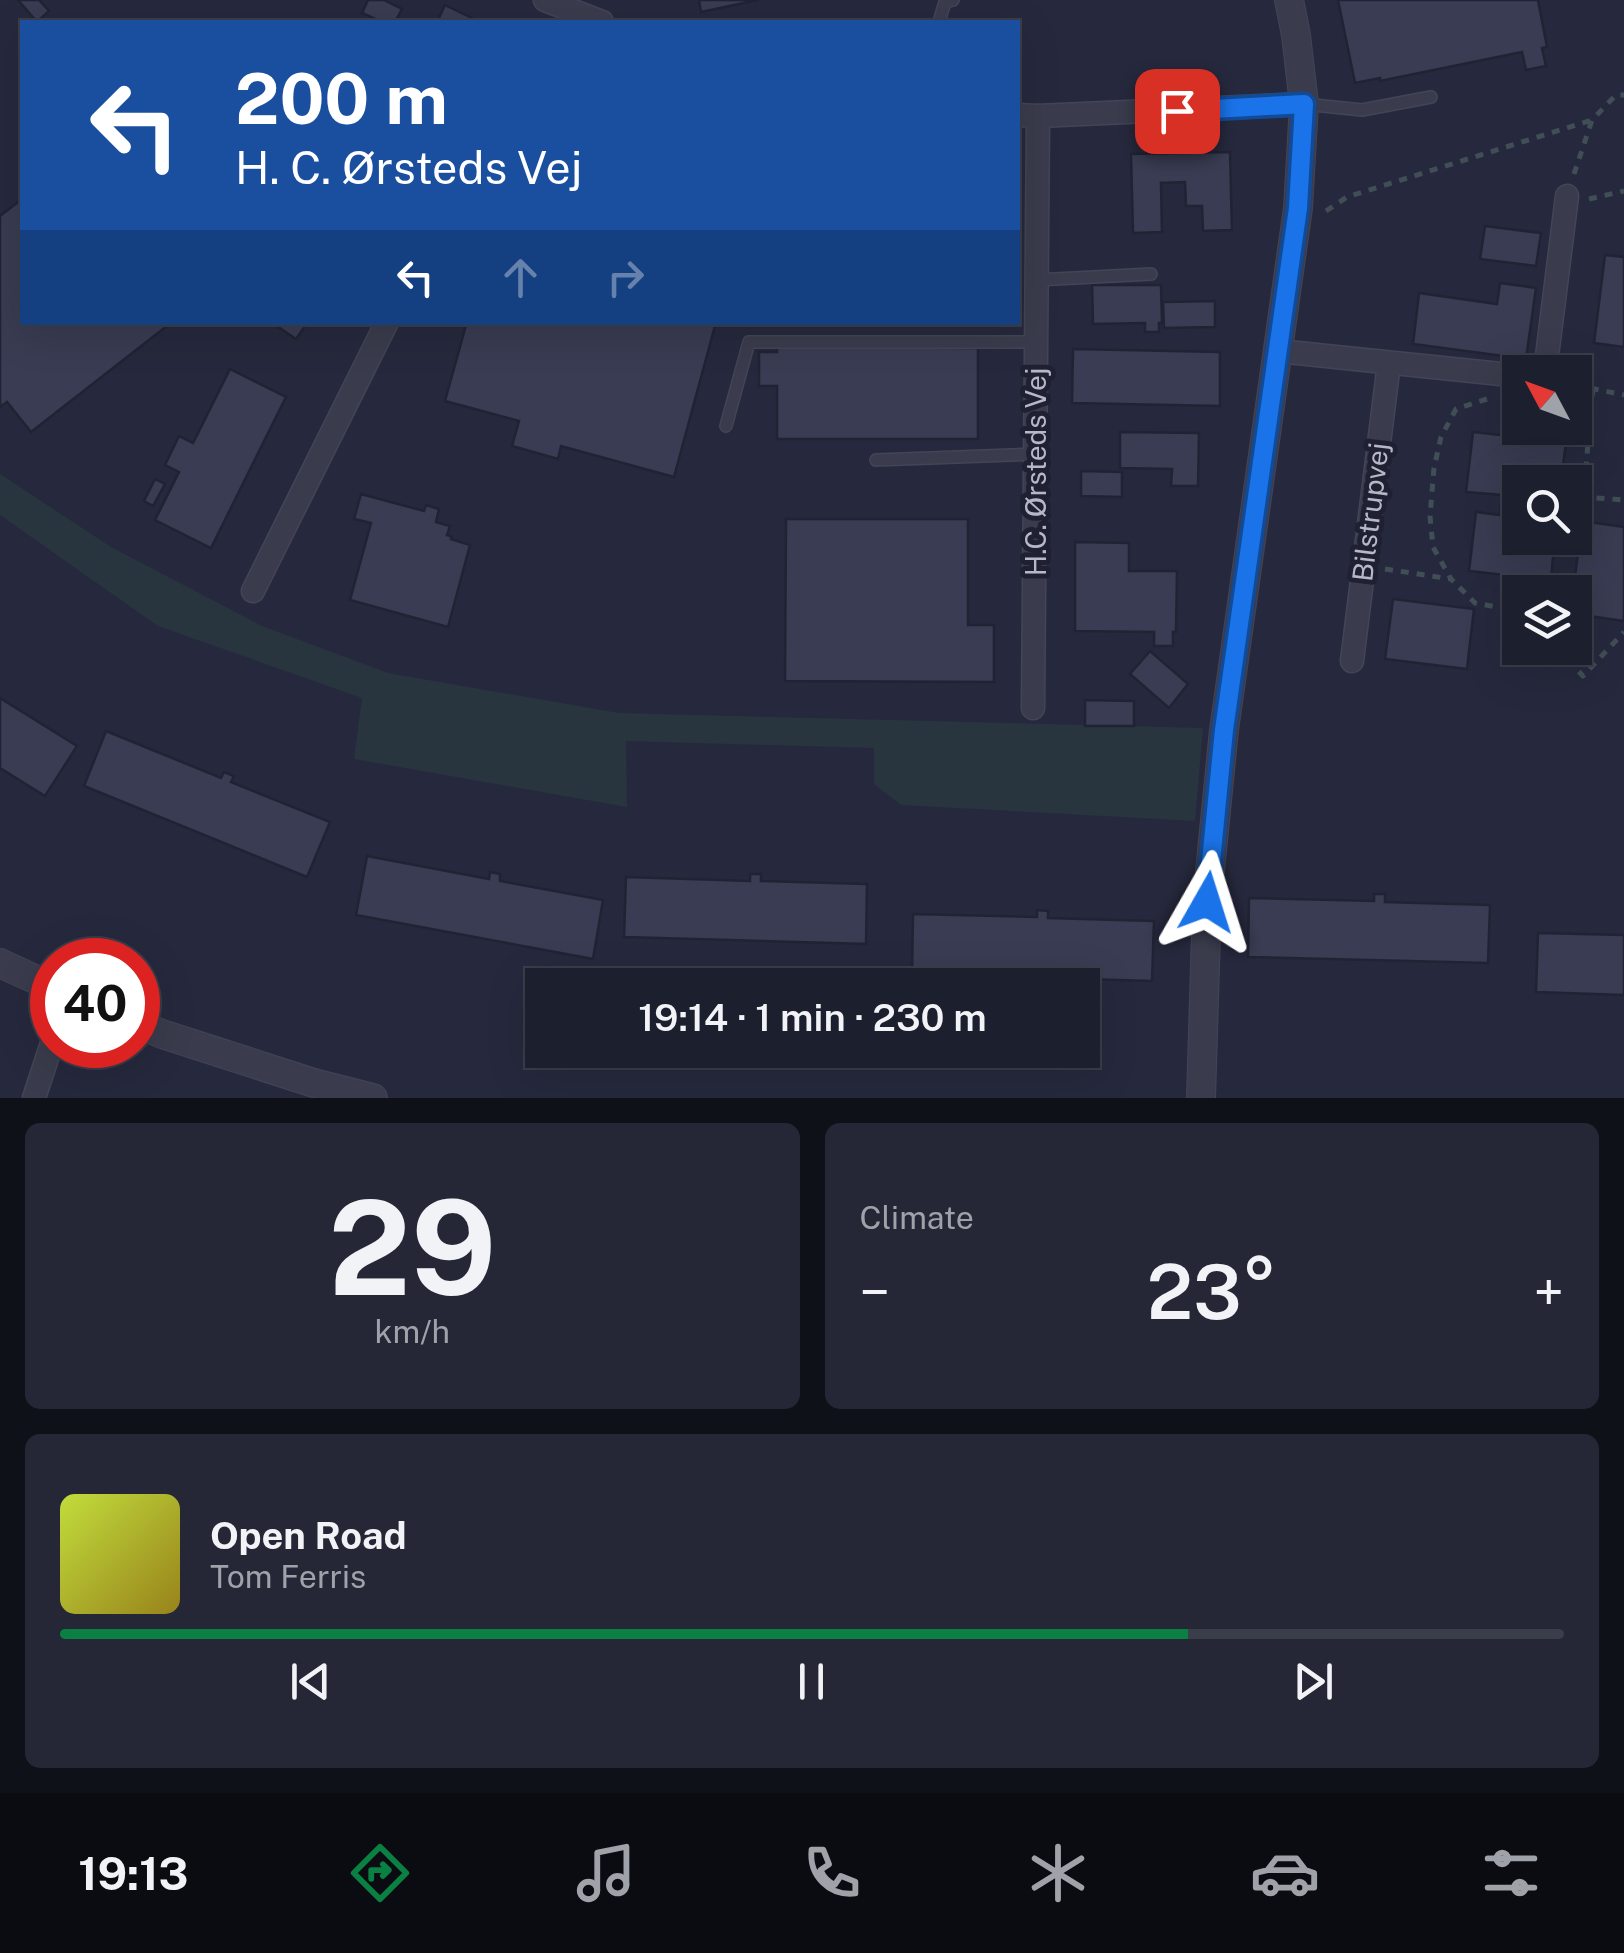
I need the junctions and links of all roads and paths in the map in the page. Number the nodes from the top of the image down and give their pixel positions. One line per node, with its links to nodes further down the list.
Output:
1 (953, 0): 5 (lane)
2 (1289, 0): 8 (street)
3 (546, 1): 4 (street)
4 (597, 20)
5 (940, 20)
6 (1624, 95): 10 (path)
7 (1431, 97): 8 (lane)
8 (1304, 104): 9 (street); 13 (street)
9 (1028, 115): 15 (street, H.C. Ørsteds Vej)
10 (1592, 120): 12 (path); 13 (path)
11 (1624, 191): 12 (path)
12 (1567, 200): 19 (street)
13 (1295, 232): 18 (street)
14 (1151, 274): 15 (lane)
15 (1036, 280): 17 (street, H.C. Ørsteds Vej)
16 (386, 325): 33 (street)
17 (1036, 342): 26 (lane); 28 (street, H.C. Ørsteds Vej)
18 (1278, 351): 20 (street); 45 (street)
19 (1547, 355)
20 (1388, 363): 21 (street); 31 (street, Bilstrupvej)
21 (1502, 374)
22 (1593, 388): 23 (path); 25 (path)
23 (1624, 395)
24 (1501, 398): 32 (path)
25 (1592, 398)
26 (726, 426)
27 (1588, 445): 30 (path)
28 (1035, 454): 29 (lane); 38 (street, H.C. Ørsteds Vej)
29 (876, 460)
30 (1624, 500)
31 (1363, 566): 32 (path); 36 (street, Bilstrupvej)
32 (1451, 579): 34 (path)
33 (253, 590)
34 (1502, 608)
35 (1624, 632): 37 (path)
36 (1352, 661)
37 (1573, 665)
38 (1033, 708)
39 (0, 963): 40 (street)
40 (30, 977)
41 (160, 1033): 44 (street)
42 (44, 1068): 43 (street)
43 (34, 1098)
44 (372, 1098)
45 (1201, 1098)

